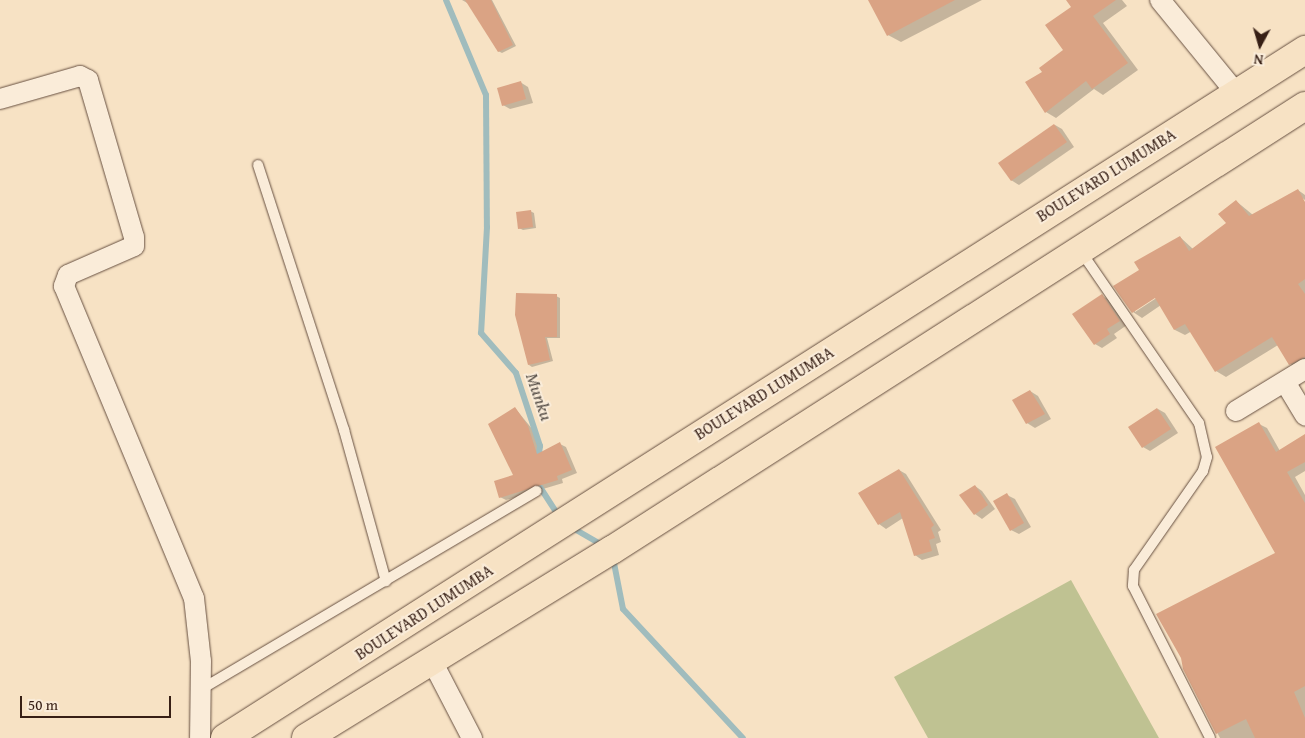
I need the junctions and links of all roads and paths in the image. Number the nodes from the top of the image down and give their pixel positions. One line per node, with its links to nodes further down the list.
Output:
1 (1160, 0): 3 (street)
2 (1305, 50): 3 (highway, BOULEVARD LUMUMBA)
3 (1236, 92): 17 (highway, BOULEVARD LUMUMBA)
4 (0, 99): 15 (street)
5 (1305, 106): 7 (highway)
6 (258, 165): 13 (lane)
7 (1079, 250): 14 (highway); 20 (lane)
8 (1305, 369): 9 (street)
9 (1285, 382): 10 (street); 11 (street)
10 (1236, 411)
11 (1305, 415)
12 (537, 492): 13 (lane)
13 (386, 581): 15 (lane)
14 (431, 659): 18 (highway); 19 (street)
15 (200, 690): 16 (street)
16 (200, 738)
17 (225, 738)
18 (306, 738)
19 (472, 738)
20 (1210, 738)

